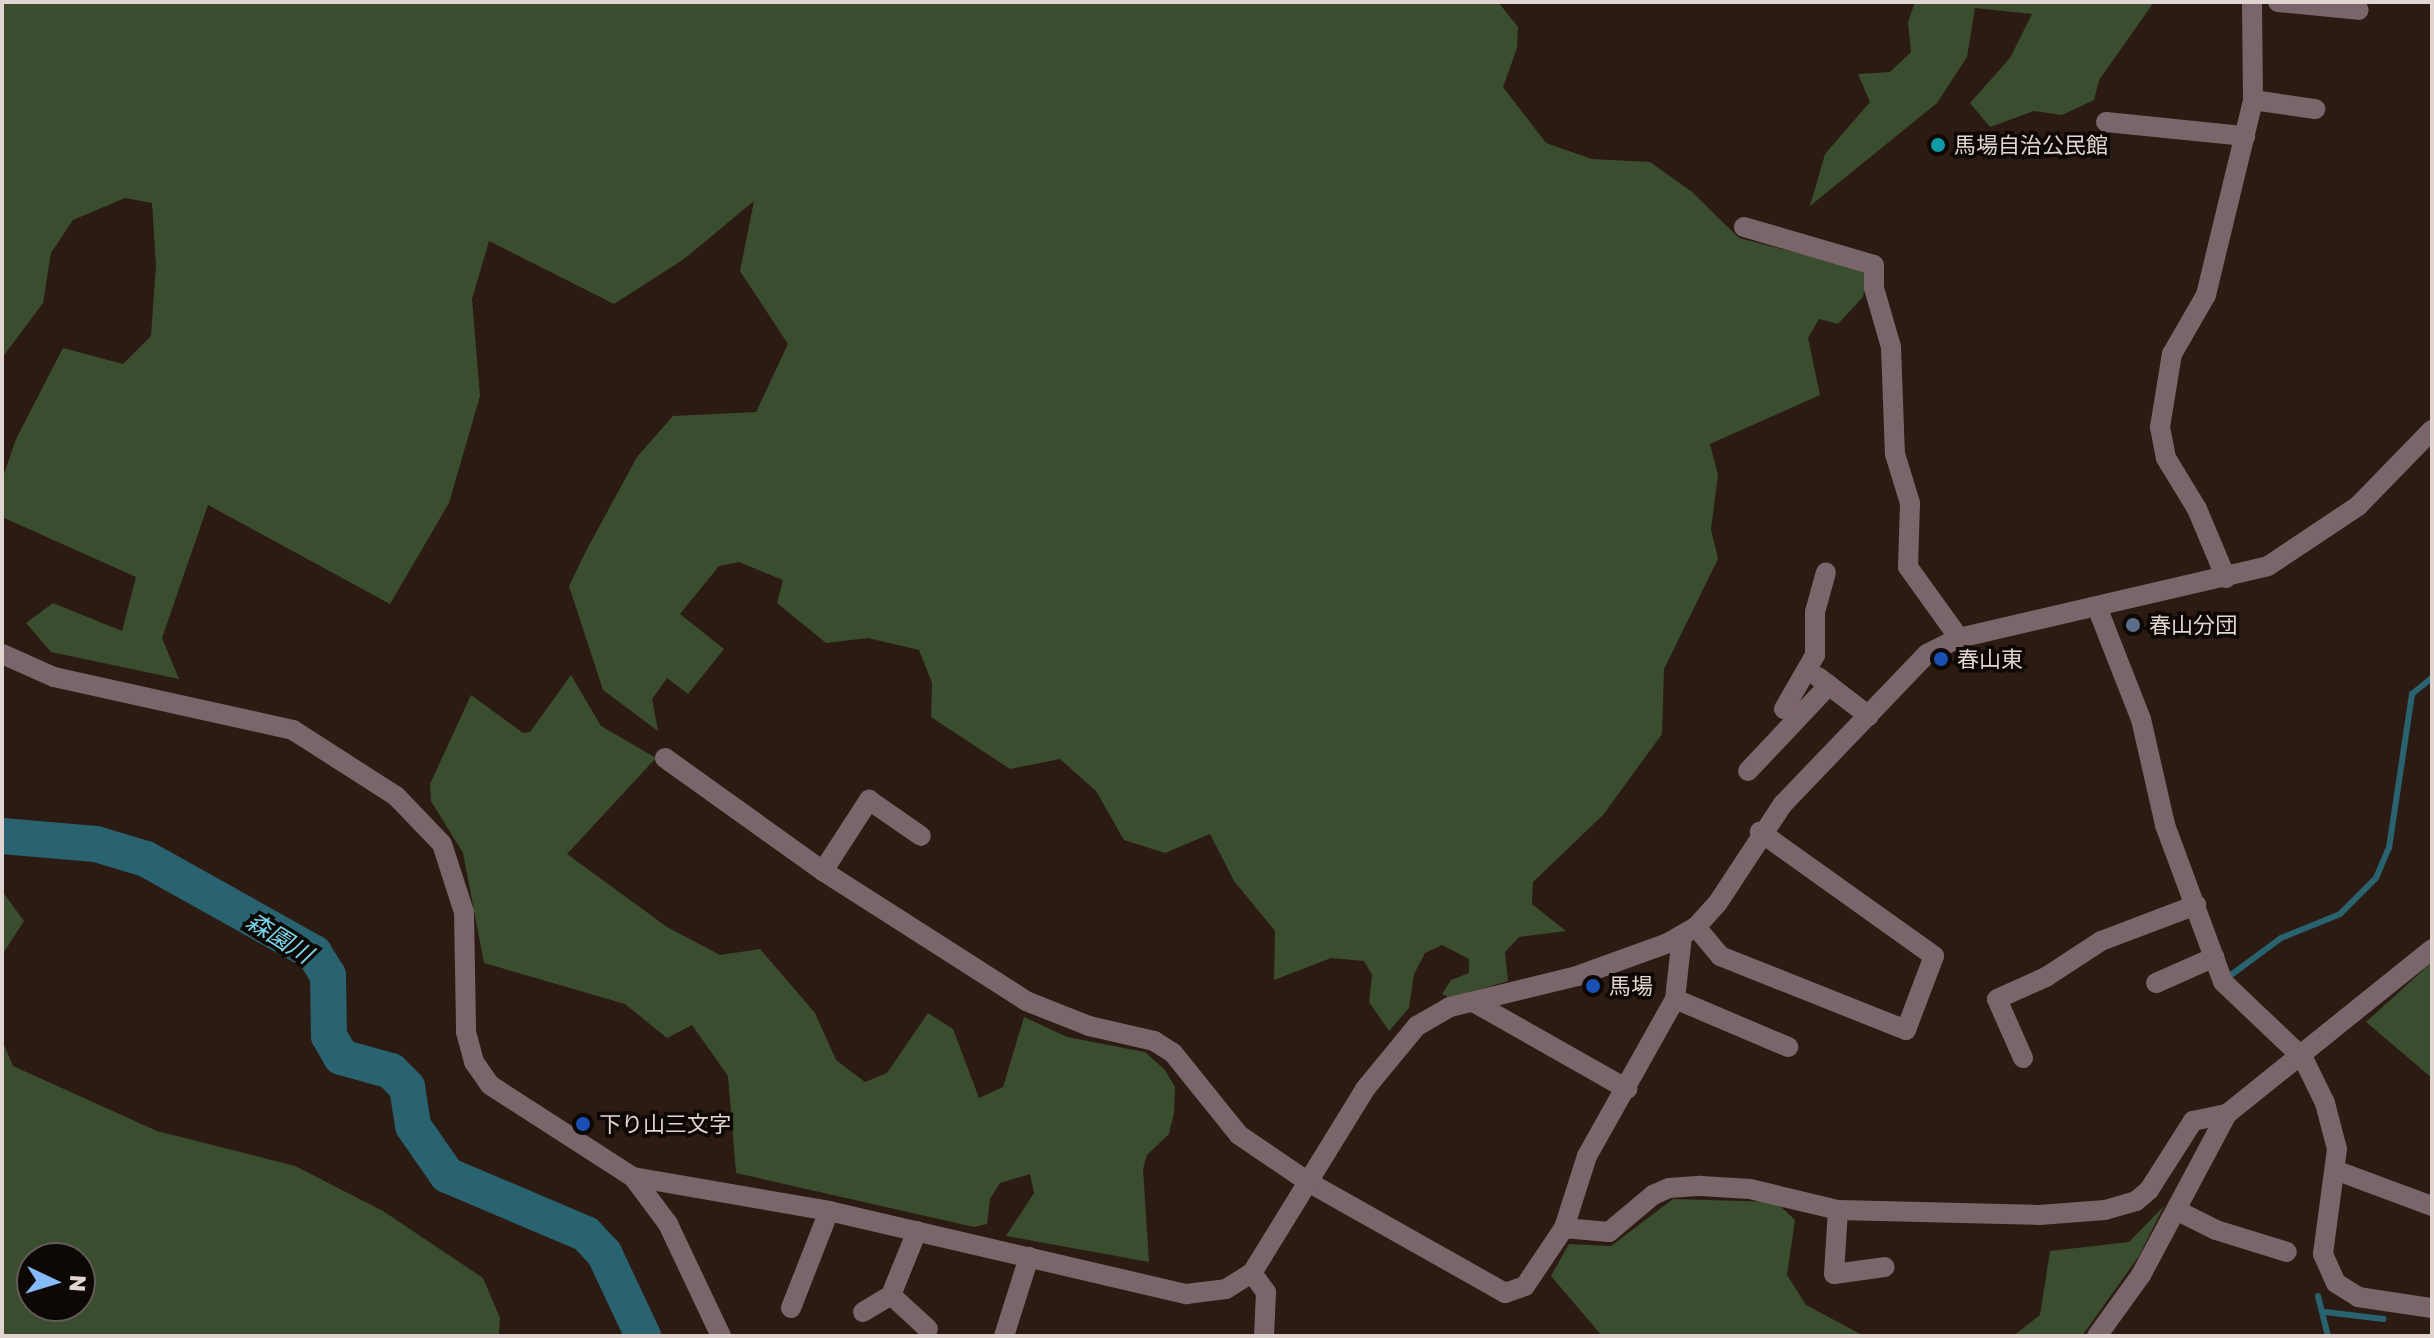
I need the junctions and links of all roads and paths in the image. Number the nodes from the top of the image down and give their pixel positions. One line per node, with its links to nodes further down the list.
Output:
1 (2252, 2): 4 (street)
2 (2278, 2): 3 (street)
3 (2359, 10)
4 (2253, 100): 5 (street); 7 (street)
5 (2315, 109)
6 (2106, 122): 7 (street)
7 (2245, 136): 11 (street)
8 (1744, 227): 13 (street)
9 (2432, 430): 11 (street)
10 (1826, 572): 15 (street)
11 (2226, 578): 12 (street)
12 (2097, 607): 13 (street); 24 (street)
13 (1959, 638): 18 (street)
14 (2, 654): 37 (street)
15 (1807, 668): 16 (street); 17 (street)
16 (1829, 685): 18 (street); 20 (street)
17 (1784, 709)
18 (1869, 716): 21 (street)
19 (665, 758): 23 (street)
20 (1748, 771)
21 (1760, 832): 25 (street); 25 (street)
22 (921, 836): 23 (street)
23 (823, 871): 38 (street)
24 (2196, 905): 27 (street); 32 (street)
25 (1689, 932): 29 (street); 30 (street)
26 (2432, 949): 33 (street)
27 (2215, 957): 28 (street); 33 (street)
28 (2156, 983)
29 (1675, 999): 31 (street); 34 (street)
30 (1475, 1003): 34 (street); 38 (street)
31 (1788, 1047)
32 (2023, 1058)
33 (2303, 1058): 35 (street); 36 (street)
34 (1627, 1089): 43 (street)
35 (2227, 1114): 40 (street); 42 (street)
36 (2335, 1170): 39 (street); 51 (street)
37 (633, 1177): 41 (street); 54 (street)
38 (1310, 1183): 43 (street); 48 (street)
39 (2432, 1206)
40 (1838, 1210): 43 (street); 47 (street)
41 (829, 1211): 44 (street); 50 (street)
42 (2178, 1211): 45 (street); 57 (street)
43 (1564, 1228)
44 (917, 1231): 46 (street); 49 (street)
45 (2287, 1252)
46 (1029, 1257): 48 (street); 55 (street)
47 (1885, 1267)
48 (1252, 1273): 56 (street)
49 (891, 1295): 52 (street); 53 (street)
50 (791, 1308)
51 (2432, 1308)
52 (863, 1312)
53 (928, 1329)
54 (721, 1336)
55 (1004, 1336)
56 (1264, 1336)
57 (2097, 1336)

